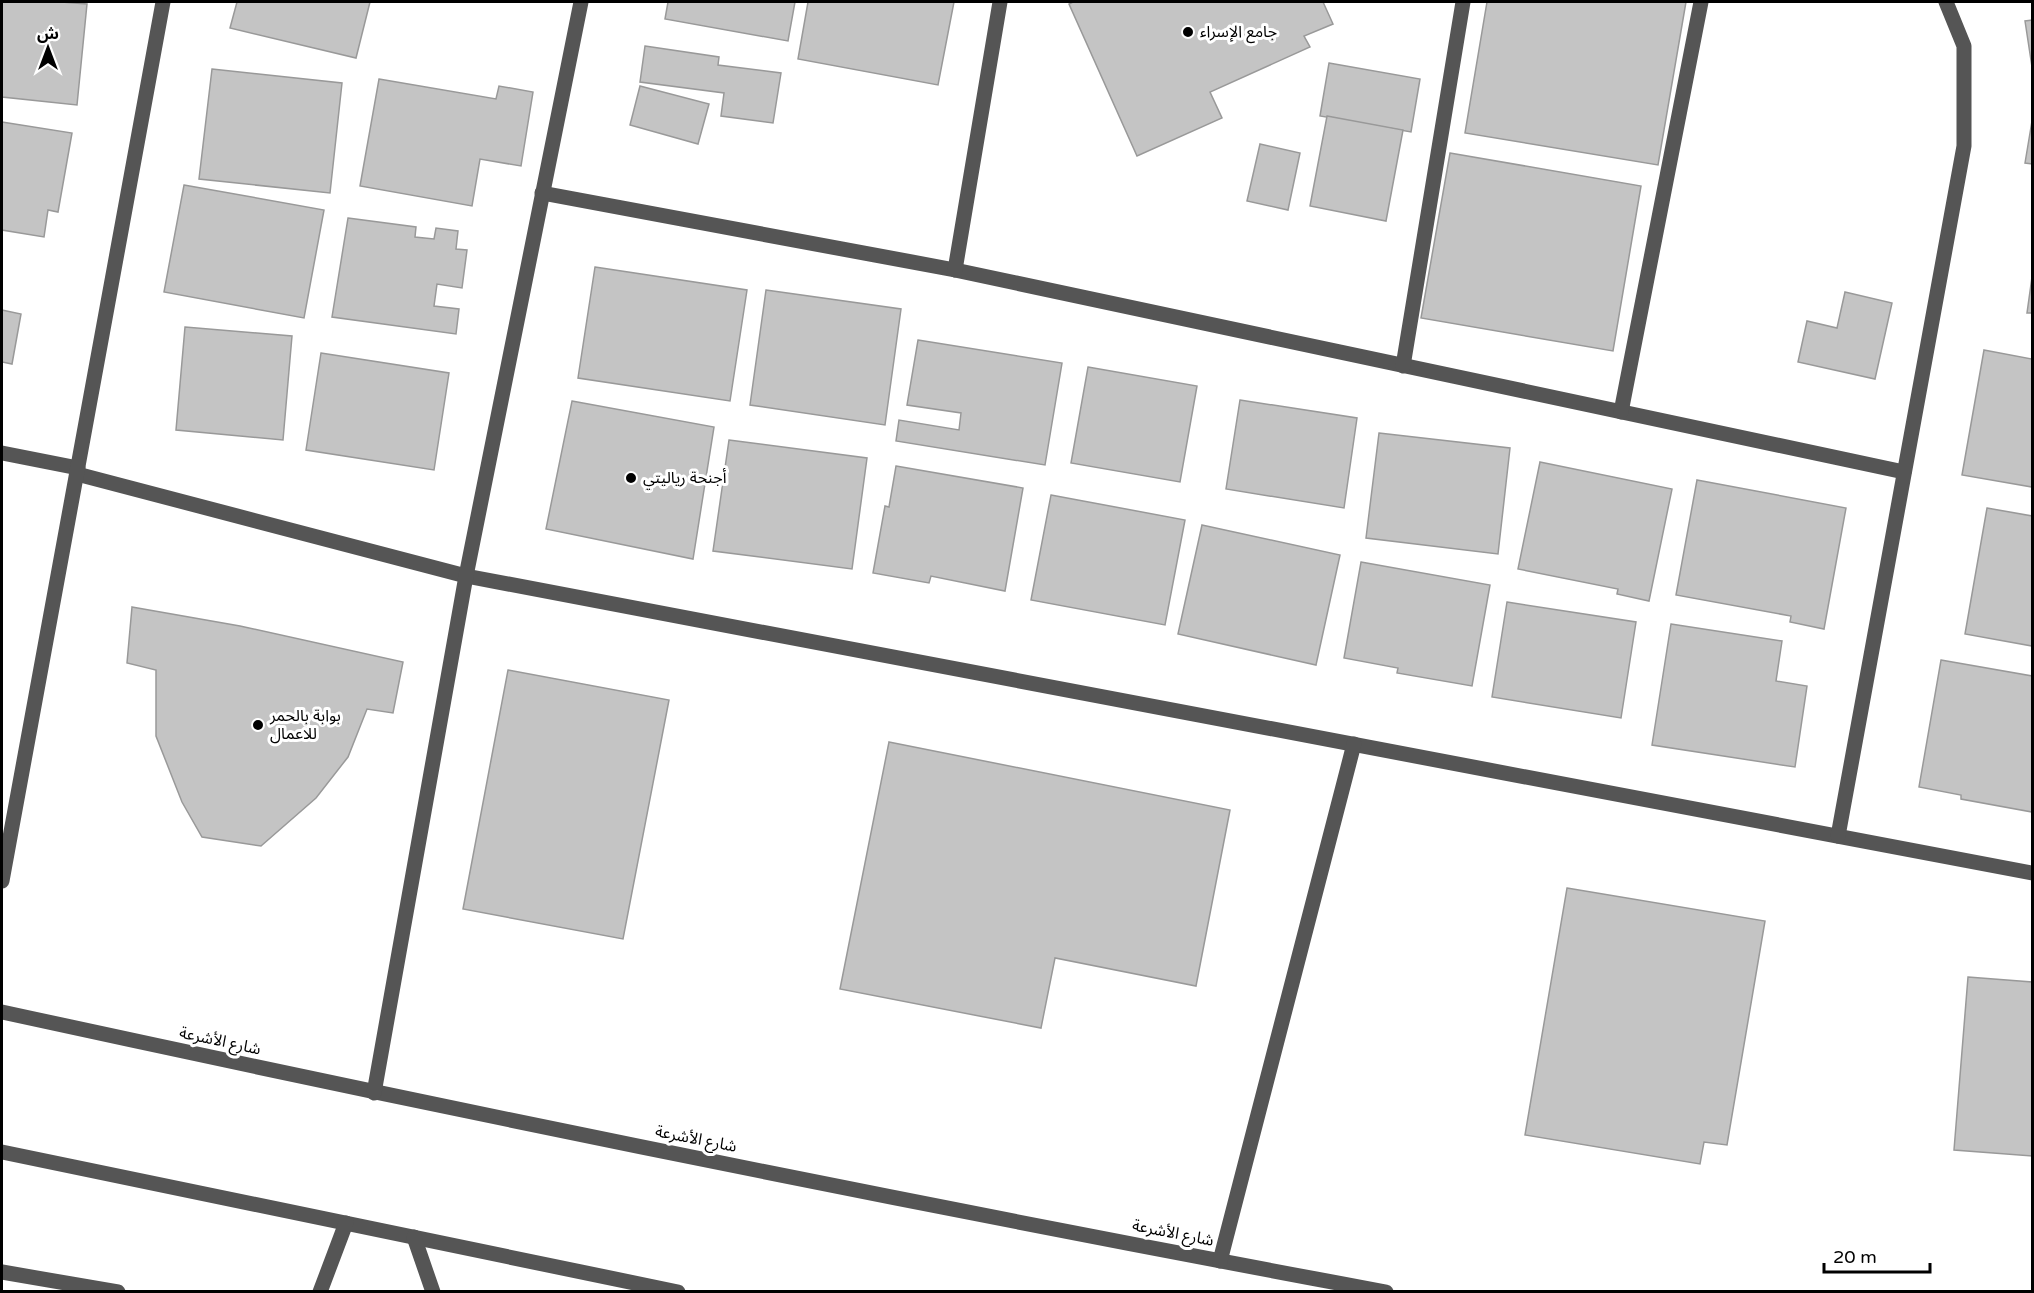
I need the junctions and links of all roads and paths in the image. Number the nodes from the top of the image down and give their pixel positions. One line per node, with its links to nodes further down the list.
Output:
1 (163, 2): 12 (street)
2 (581, 2): 7 (street)
3 (1000, 2): 8 (street)
4 (1463, 2): 9 (street)
5 (1701, 2): 10 (street)
6 (1946, 2): 13 (street)
7 (542, 193): 8 (street); 14 (street)
8 (955, 270): 9 (street)
9 (1403, 366): 10 (street)
10 (1621, 412): 13 (street)
11 (2, 453): 12 (street)
12 (78, 471): 14 (street); 18 (street)
13 (1904, 472): 16 (street)
14 (466, 576): 15 (street); 20 (street)
15 (1354, 744): 16 (street); 24 (street)
16 (1838, 836): 17 (street)
17 (2032, 873)
18 (2, 881)
19 (2, 1012): 20 (street, شارع الأشرعة)
20 (374, 1093): 24 (street, شارع الأشرعة)
21 (2, 1152): 22 (street)
22 (346, 1223): 23 (street); 28 (street)
23 (414, 1237): 26 (street); 29 (street)
24 (1220, 1261): 30 (street, شارع الأشرعة)
25 (2, 1272): 27 (street)
26 (670, 1291)
27 (118, 1292)
28 (320, 1292)
29 (433, 1292)
30 (1386, 1292)

